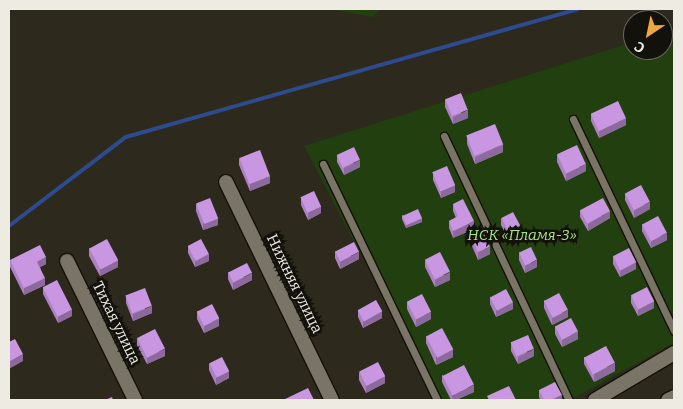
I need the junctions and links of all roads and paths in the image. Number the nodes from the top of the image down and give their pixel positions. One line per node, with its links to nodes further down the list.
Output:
1 (573, 119): 6 (lane)
2 (444, 136): 12 (lane)
3 (323, 164): 11 (lane)
4 (226, 182): 10 (street, Нижняя улица)
5 (67, 260): 9 (street, Тихая улица)
6 (674, 331)
7 (674, 353): 13 (street)
8 (674, 397): 14 (street)
9 (136, 400)
10 (332, 400)
11 (437, 400)
12 (568, 400)
13 (595, 400)
14 (668, 400)

